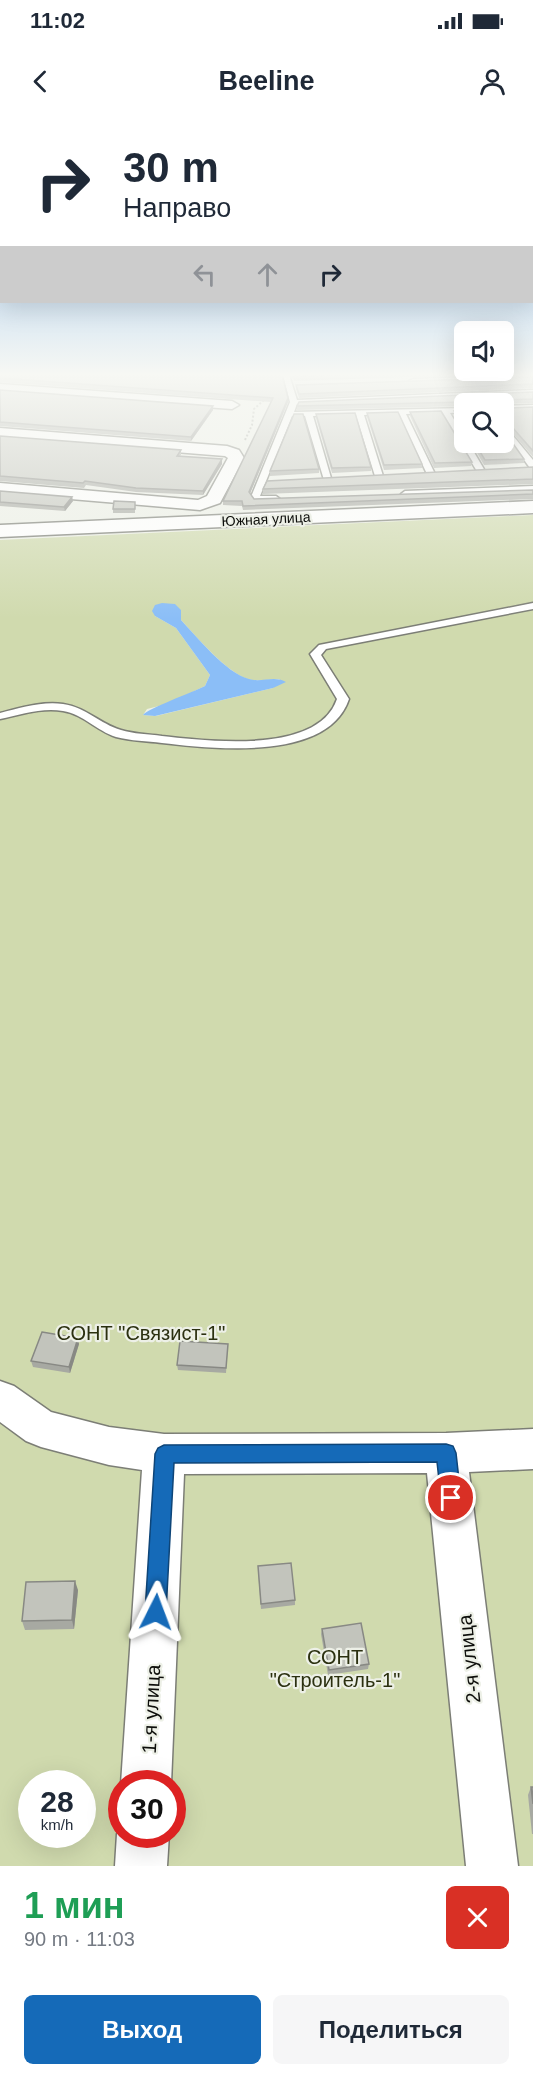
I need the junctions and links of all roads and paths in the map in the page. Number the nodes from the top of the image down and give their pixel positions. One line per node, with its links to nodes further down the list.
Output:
1 (233, 456): 23 (street)
2 (272, 456): 22 (lane)
3 (321, 456): 18 (lane)
4 (374, 456): 15 (lane)
5 (423, 456): 14 (lane)
6 (473, 456): 9 (lane)
7 (533, 467): 8 (lane)
8 (523, 468)
9 (481, 471): 10 (lane); 11 (lane)
10 (492, 471)
11 (471, 472)
12 (441, 473): 14 (lane)
13 (420, 474): 14 (lane)
14 (431, 474)
15 (380, 476): 16 (lane); 17 (lane)
16 (390, 476)
17 (369, 477)
18 (327, 478): 19 (lane); 20 (lane)
19 (338, 478)
20 (316, 479)
21 (272, 480): 22 (lane)
22 (261, 481): 26 (lane)
23 (0, 488)
24 (533, 489): 25 (lane)
25 (391, 495)
26 (285, 499)
27 (533, 507): 28 (main road, Южная улица)
28 (0, 531)
29 (533, 606): 30 (lane)
30 (0, 717)
31 (0, 1399): 34 (street)
32 (533, 1449): 33 (street)
33 (446, 1453): 34 (street); 38 (street, 2-я улица)
34 (164, 1454): 35 (street, 1-я улица)
35 (147, 1770)
36 (142, 1848): 37 (street)
37 (141, 1866)
38 (492, 1866)

